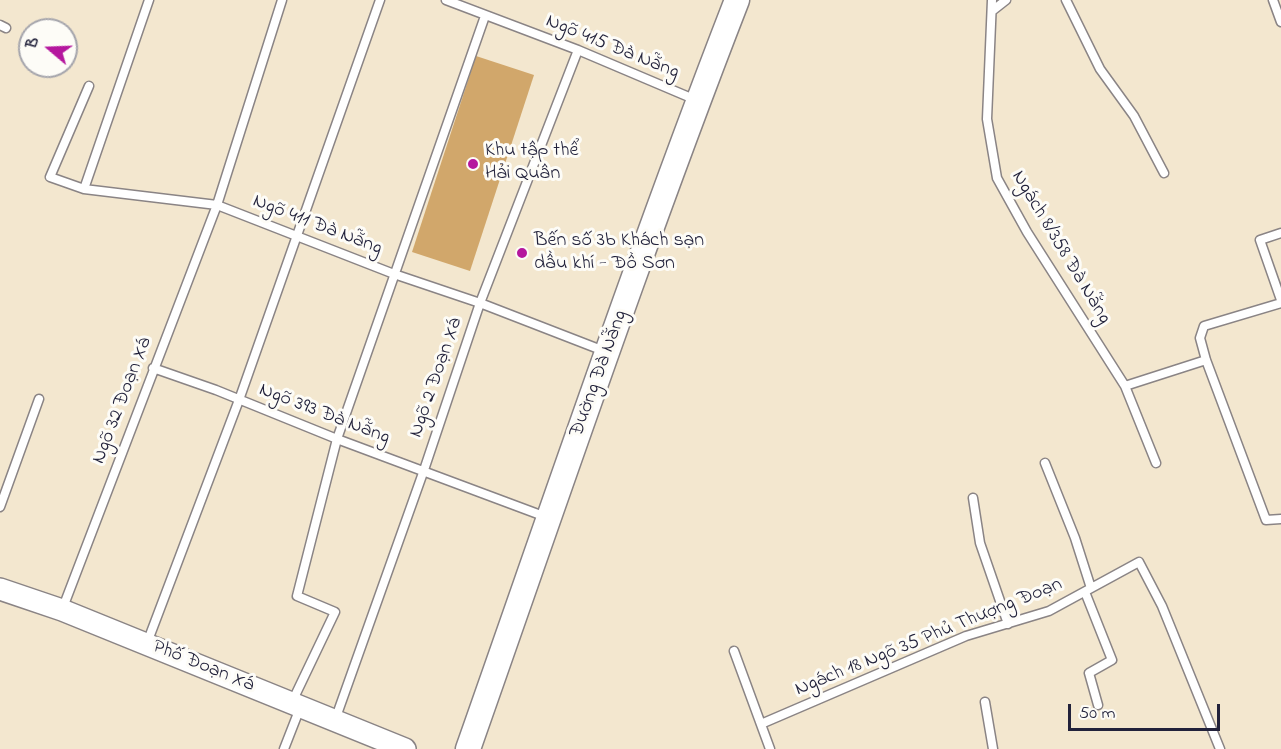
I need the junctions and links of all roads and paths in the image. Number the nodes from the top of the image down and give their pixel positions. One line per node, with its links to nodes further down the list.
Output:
1 (149, 0): 17 (lane)
2 (282, 0): 18 (lane)
3 (380, 0): 20 (lane)
4 (446, 0): 11 (lane, Ngõ 415 Đà Nẵng)
5 (737, 0): 15 (main road, Đường Đà Nẵng)
6 (992, 0): 10 (lane, Ngách 8/358 Đà Nẵng)
7 (1006, 0): 10 (lane)
8 (1066, 0): 16 (lane)
9 (1273, 0): 12 (lane)
10 (993, 10): 27 (lane, Ngách 8/358 Đà Nẵng)
11 (485, 16): 13 (lane, Ngõ 415 Đà Nẵng); 21 (lane)
12 (1281, 22)
13 (578, 50): 15 (lane, Ngõ 415 Đà Nẵng); 23 (lane, Ngõ 2 Đoạn Xá)
14 (89, 86): 17 (lane, Ngõ 411 Đà Nẵng)
15 (698, 101): 24 (main road, Đường Đà Nẵng)
16 (1164, 173)
17 (84, 189): 18 (lane, Ngõ 411 Đà Nẵng)
18 (217, 205): 20 (lane, Ngõ 411 Đà Nẵng); 26 (lane, Ngõ 32 Đoạn Xá)
19 (1281, 233): 22 (lane)
20 (297, 235): 21 (lane, Ngõ 411 Đà Nẵng); 29 (lane)
21 (394, 274): 23 (lane, Ngõ 411 Đà Nẵng); 30 (lane)
22 (1281, 301): 25 (lane)
23 (480, 303): 24 (lane, Ngõ 411 Đà Nẵng); 33 (lane, Ngõ 2 Đoạn Xá)
24 (608, 352): 36 (main road, Đường Đà Nẵng)
25 (1206, 360): 27 (lane); 37 (lane)
26 (153, 368): 29 (lane, Ngõ 393 Đà Nẵng); 40 (lane, Ngõ 32 Đoạn Xá)
27 (1125, 386): 32 (lane, Ngách 8/358 Đà Nẵng)
28 (39, 399): 35 (lane)
29 (239, 400): 30 (lane, Ngõ 393 Đà Nẵng); 42 (lane)
30 (338, 439): 33 (lane, Ngõ 393 Đà Nẵng); 45 (lane)
31 (1045, 463): 39 (lane)
32 (1156, 463)
33 (424, 470): 36 (lane, Ngõ 393 Đà Nẵng); 47 (lane, Ngõ 2 Đoạn Xá)
34 (973, 498): 41 (lane)
35 (0, 507)
36 (549, 518): 51 (main road, Đường Đà Nẵng)
37 (1281, 519)
38 (0, 589): 40 (street, Phố Đoạn Xá)
39 (1088, 590): 41 (lane, Ngách 18 Ngõ 35 Phủ Thượng Đoạn); 46 (lane); 54 (lane, Ngách 18 Ngõ 35 Phủ Thượng Đoạn)
40 (62, 610): 42 (street, Phố Đoạn Xá)
41 (1008, 624): 48 (lane, Ngách 18 Ngõ 35 Phủ Thượng Đoạn)
42 (146, 644): 45 (street, Phố Đoạn Xá)
43 (734, 651): 48 (lane)
44 (984, 702): 53 (lane)
45 (297, 704): 47 (street, Phố Đoạn Xá); 49 (lane)
46 (1098, 705)
47 (334, 720): 50 (street, Phố Đoạn Xá)
48 (761, 724): 52 (lane)
49 (284, 749)
50 (405, 749)
51 (468, 749)
52 (771, 749)
53 (993, 749)
54 (1220, 749)

